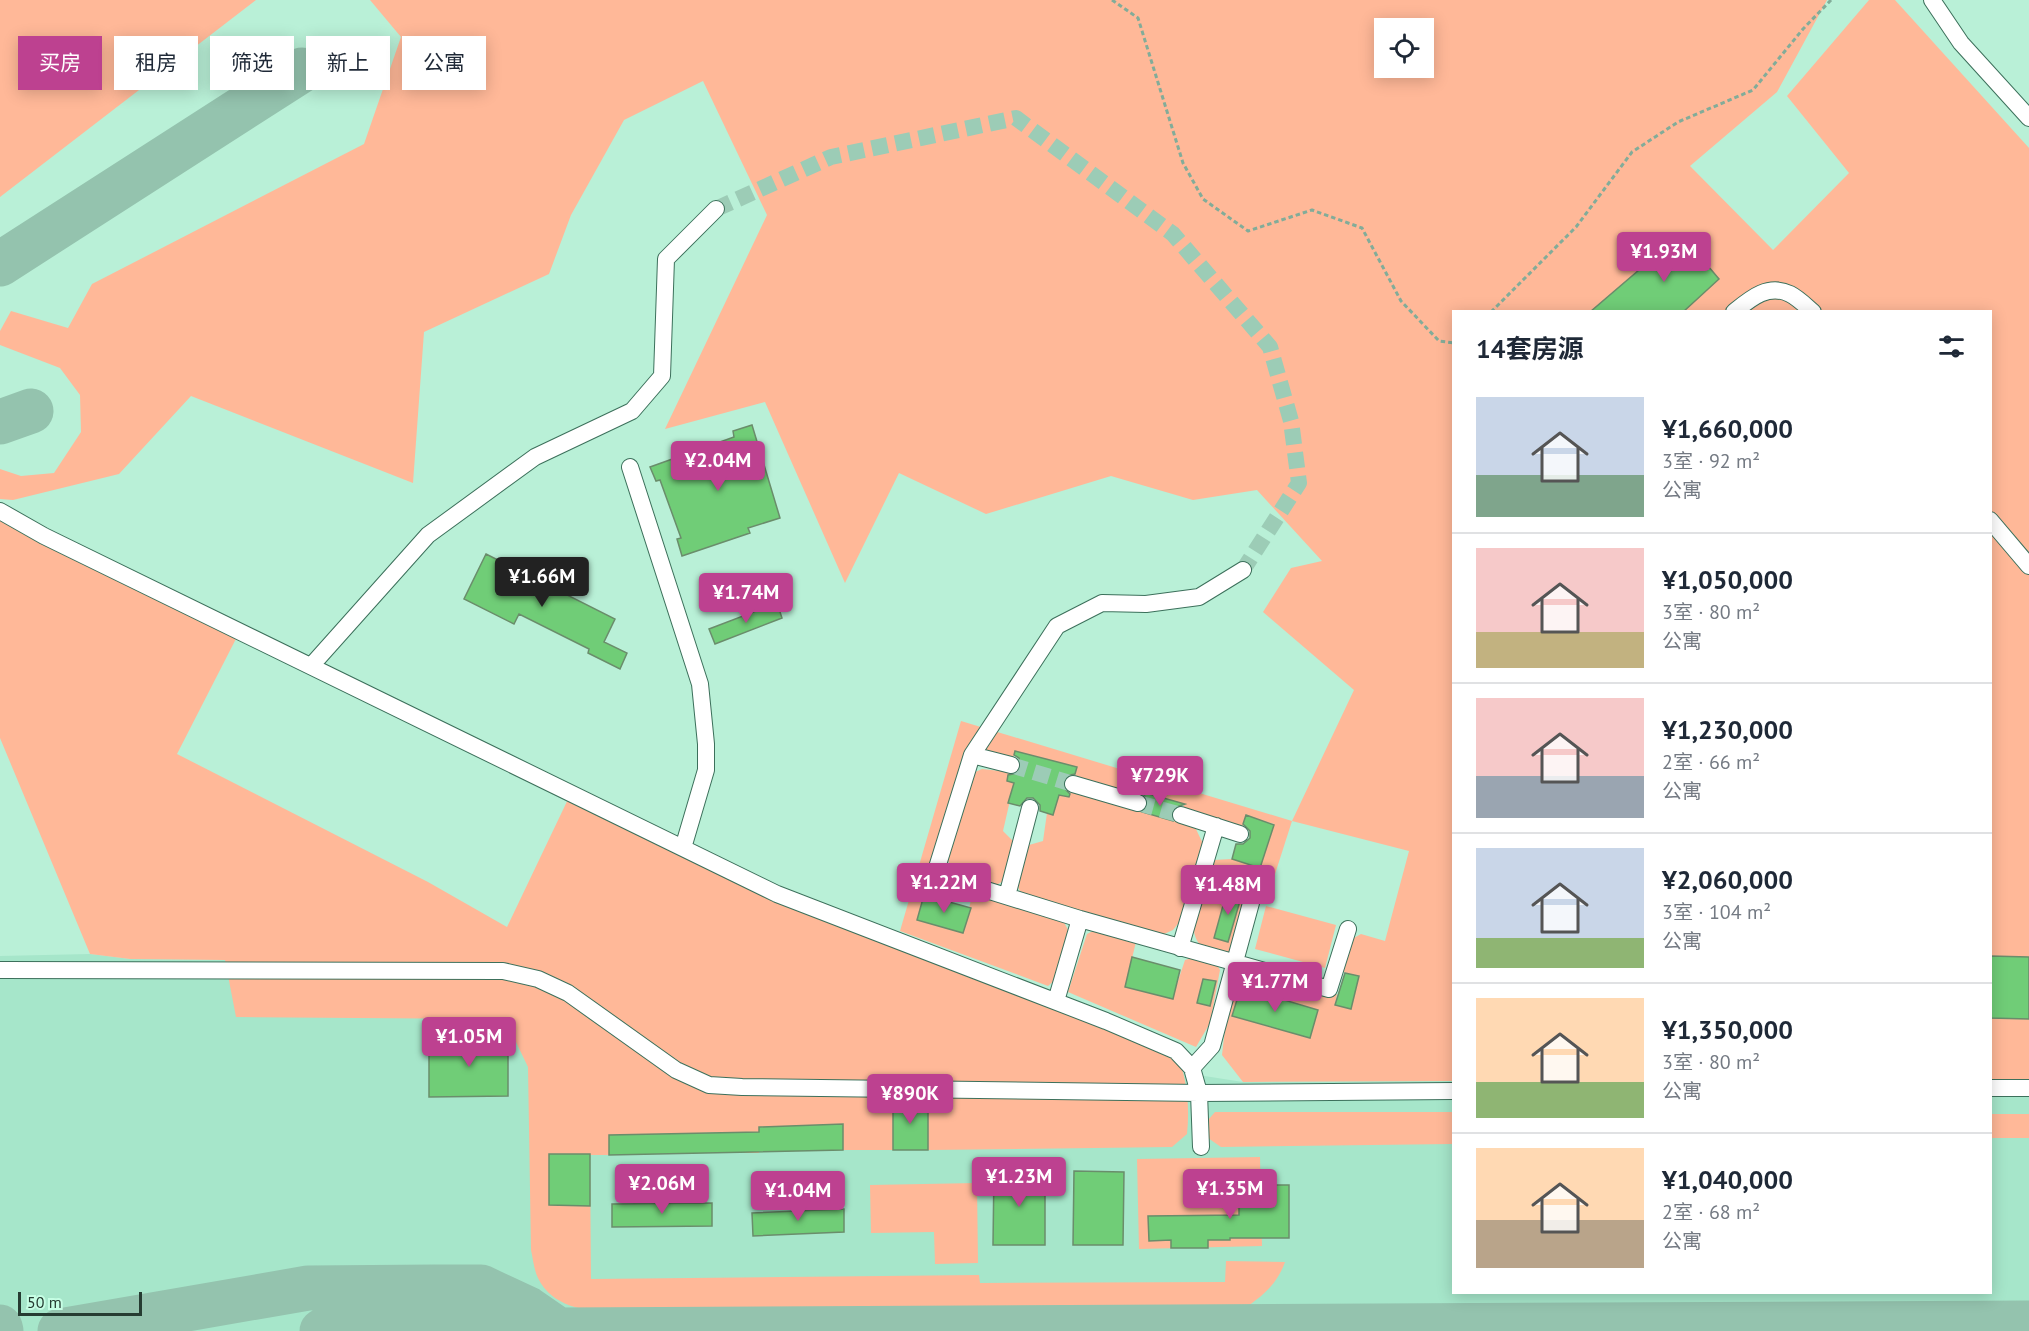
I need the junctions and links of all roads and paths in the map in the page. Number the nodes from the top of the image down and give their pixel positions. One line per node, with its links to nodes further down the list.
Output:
1 (1112, 0): 9 (path)
2 (1831, 0): 6 (path)
3 (1932, 0): 4 (street)
4 (2029, 118)
5 (716, 209): 15 (street)
6 (1493, 310)
7 (1737, 310): 8 (street)
8 (1811, 310)
9 (1452, 343)
10 (630, 466): 24 (street)
11 (0, 510): 15 (street)
12 (1992, 522): 13 (street)
13 (2029, 566)
14 (1243, 570): 16 (street)
15 (311, 666): 24 (street)
16 (972, 755): 17 (street); 25 (street)
17 (1011, 765)
18 (1073, 784): 19 (street)
19 (1138, 803)
20 (1030, 808): 25 (street)
21 (1181, 815): 22 (street)
22 (1216, 826): 23 (street); 29 (street)
23 (1240, 834)
24 (683, 848): 32 (street)
25 (1007, 896): 27 (street)
26 (1251, 903): 30 (street)
27 (1080, 919): 29 (street); 32 (street)
28 (1348, 929): 30 (street)
29 (1180, 948): 30 (street)
30 (1234, 963): 33 (street)
31 (0, 970): 37 (street)
32 (1056, 1001): 33 (street)
33 (1192, 1068): 37 (street)
34 (2029, 1088): 35 (street)
35 (1992, 1089)
36 (1452, 1091): 37 (street)
37 (1199, 1093): 38 (street)
38 (1201, 1147)

